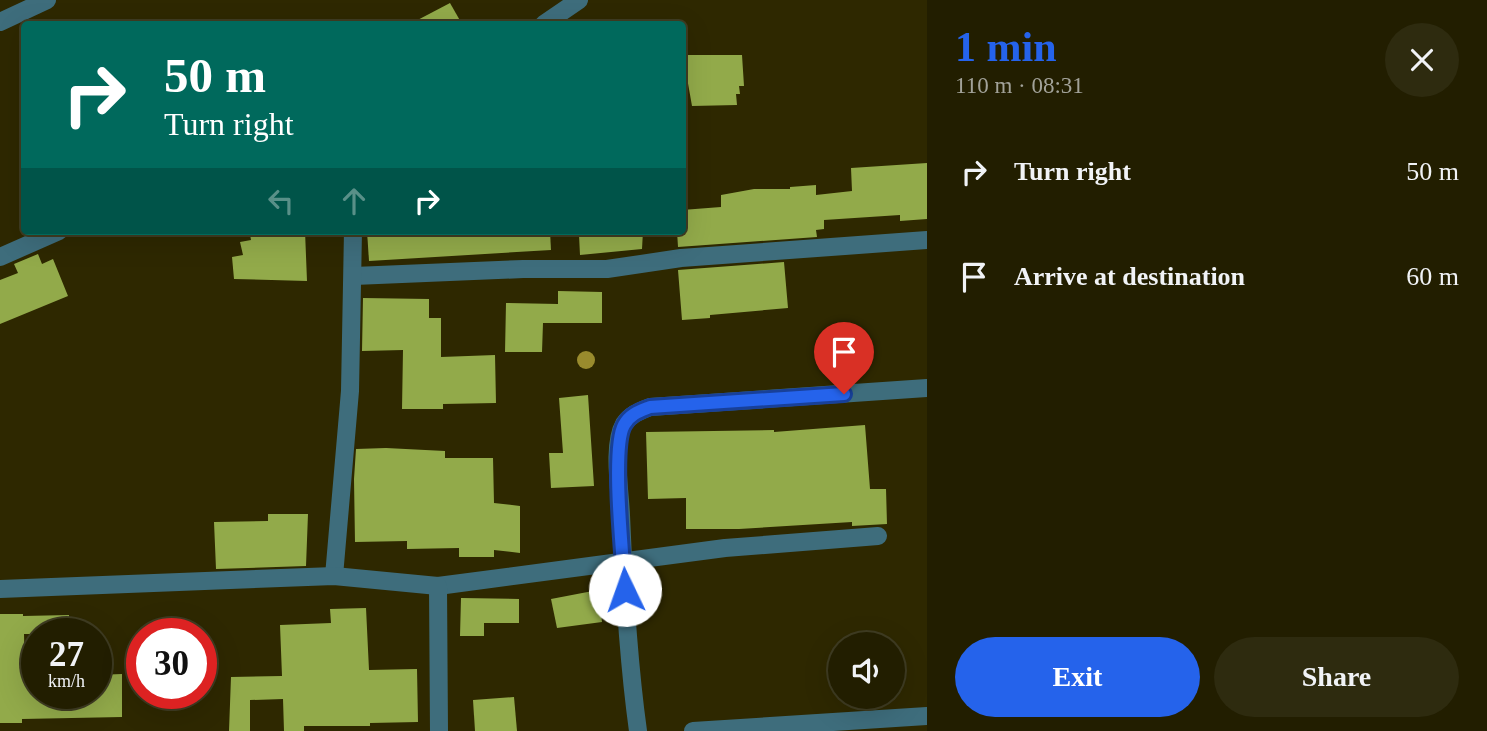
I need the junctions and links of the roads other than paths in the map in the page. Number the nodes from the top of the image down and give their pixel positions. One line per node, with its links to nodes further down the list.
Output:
1 (47, 0): 4 (street)
2 (579, 0): 3 (street)
3 (548, 21)
4 (0, 22)
5 (50, 235): 8 (street)
6 (353, 235): 9 (street)
7 (927, 240): 9 (street)
8 (0, 257)
9 (354, 276): 13 (street)
10 (927, 388): 12 (street)
11 (878, 536): 12 (street)
12 (623, 563): 14 (street); 18 (street)
13 (334, 576): 14 (street); 15 (street)
14 (438, 586): 17 (street)
15 (0, 589)
16 (927, 716): 19 (street)
17 (439, 731)
18 (638, 731)
19 (693, 731)

